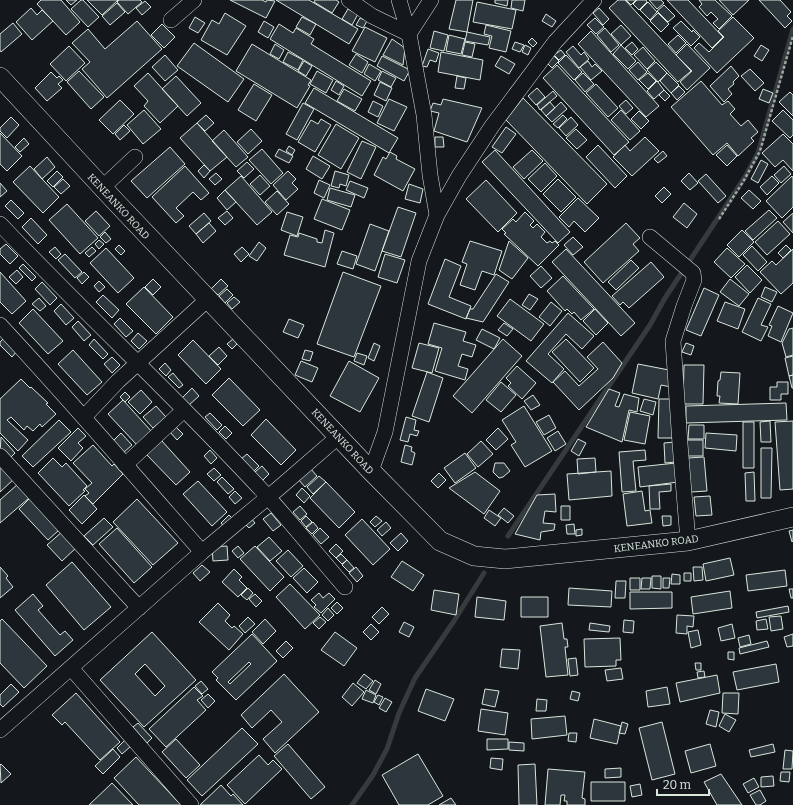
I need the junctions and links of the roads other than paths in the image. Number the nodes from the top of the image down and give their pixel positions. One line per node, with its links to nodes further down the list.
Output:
1 (194, 0): 6 (street)
2 (349, 0): 7 (street)
3 (399, 0): 7 (street)
4 (430, 0): 7 (street)
5 (594, 0): 11 (street)
6 (172, 20)
7 (409, 34): 11 (street)
8 (0, 77): 10 (street, KENEANKO ROAD)
9 (135, 157): 10 (street)
10 (102, 188): 14 (street, KENEANKO ROAD)
11 (437, 215): 22 (street)
12 (0, 224): 16 (street)
13 (650, 237): 25 (street)
14 (208, 299): 16 (street); 19 (street, KENEANKO ROAD)
15 (0, 325): 18 (street)
16 (139, 363): 17 (street); 18 (street)
17 (184, 410): 21 (street); 23 (street)
18 (84, 417): 21 (street)
19 (338, 436): 22 (street, KENEANKO ROAD); 23 (street)
20 (0, 456): 28 (street)
21 (125, 465): 26 (street)
22 (370, 471): 25 (street, KENEANKO ROAD)
23 (268, 497): 26 (street); 27 (street)
24 (793, 517): 25 (street, KENEANKO ROAD)
25 (688, 541)
26 (202, 552): 28 (street)
27 (345, 587)
28 (139, 608): 29 (street)
29 (70, 668): 30 (street); 31 (street)
30 (0, 730)
31 (191, 805)

